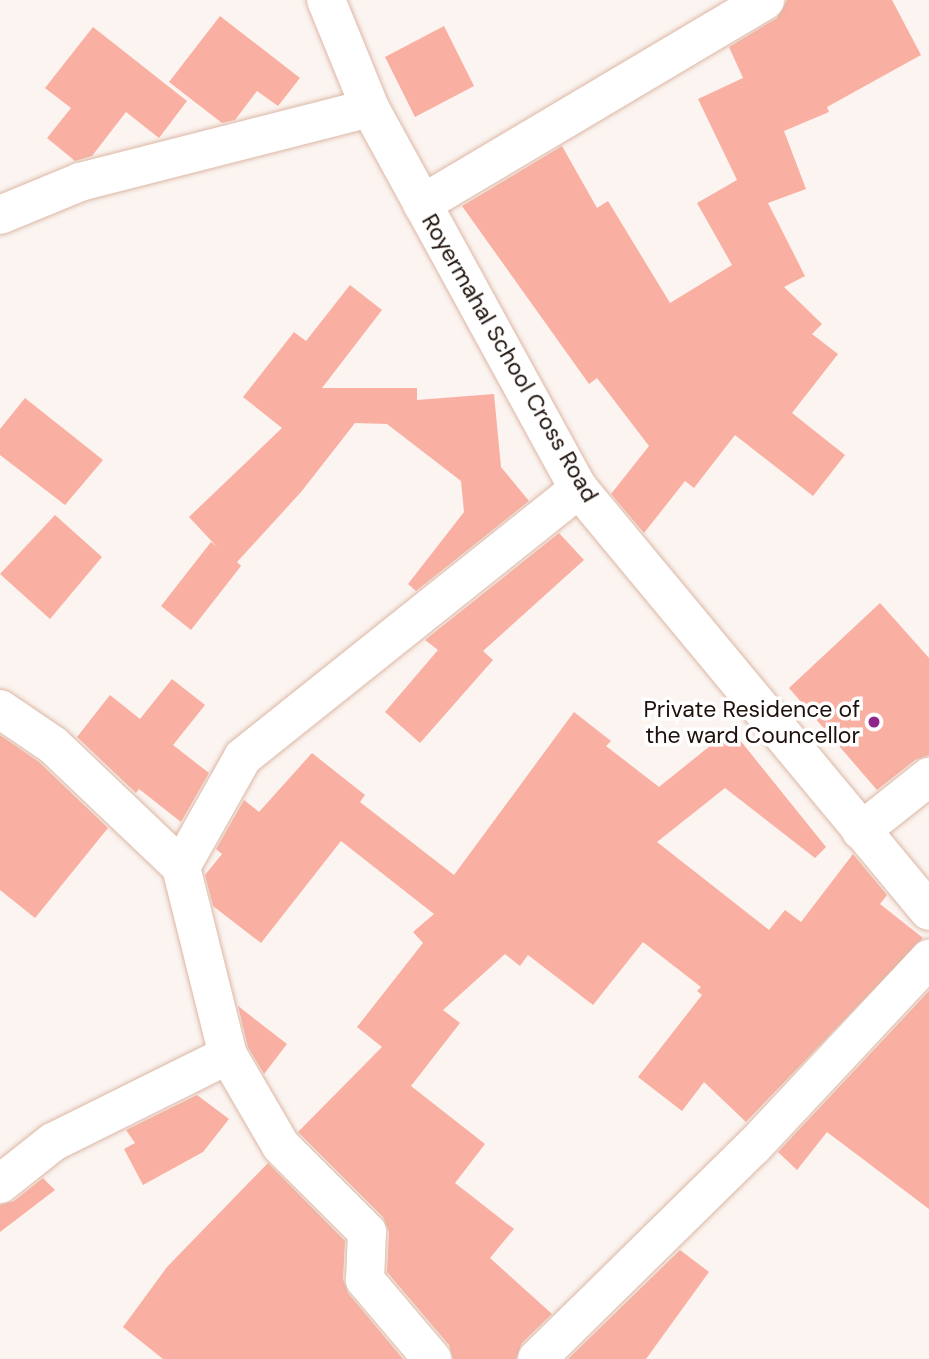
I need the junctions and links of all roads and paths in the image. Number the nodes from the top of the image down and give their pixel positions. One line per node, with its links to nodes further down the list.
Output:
1 (326, 0): 3 (street, Royermahal School Cross Road)
2 (765, 0): 4 (street)
3 (370, 108): 4 (street, Royermahal School Cross Road); 5 (street)
4 (422, 204): 6 (street, Royermahal School Cross Road)
5 (0, 215)
6 (579, 489): 9 (street, Royermahal School Cross Road); 10 (street)
7 (0, 709): 10 (street)
8 (929, 777): 9 (street)
9 (860, 831): 11 (street, Royermahal School Cross Road)
10 (181, 867): 13 (street)
11 (929, 911)
12 (929, 960): 16 (street)
13 (228, 1055): 14 (street); 15 (street)
14 (0, 1184)
15 (432, 1359)
16 (537, 1359)

